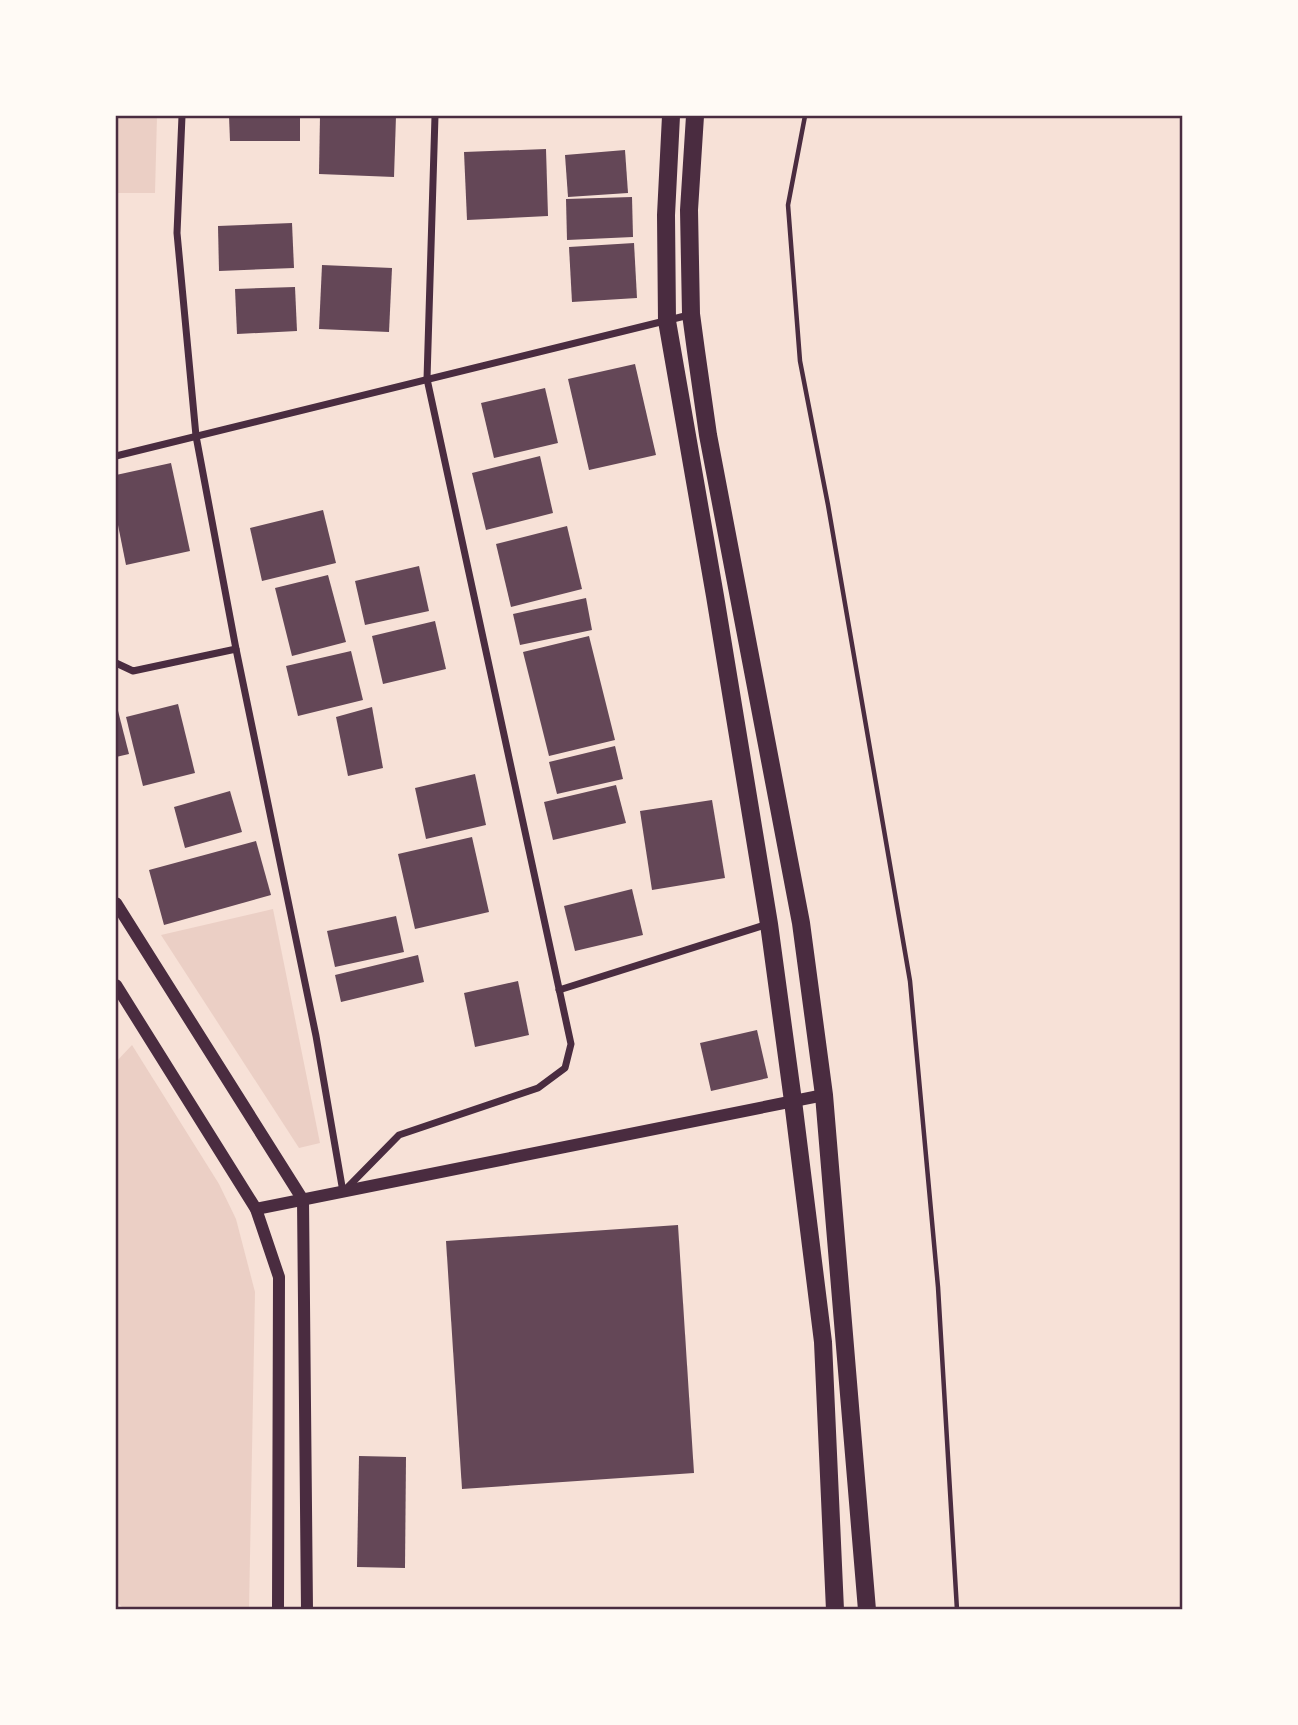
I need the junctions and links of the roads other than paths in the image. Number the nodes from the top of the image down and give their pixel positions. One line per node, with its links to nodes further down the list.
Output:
1 (182, 116): 8 (street)
2 (435, 116): 7 (street)
3 (671, 116): 6 (main road)
4 (695, 116): 5 (main road)
5 (691, 314): 6 (street); 16 (main road)
6 (667, 321): 7 (street); 13 (main road)
7 (427, 379): 8 (street); 15 (street)
8 (196, 436): 9 (street); 10 (street)
9 (116, 456)
10 (236, 649): 11 (street); 18 (street)
11 (116, 663)
12 (116, 903): 19 (street)
13 (769, 924): 15 (street); 17 (main road)
14 (116, 985): 20 (street)
15 (559, 990): 18 (street)
16 (824, 1095): 17 (street); 24 (main road)
17 (793, 1101): 18 (street); 23 (main road)
18 (343, 1192): 19 (street)
19 (303, 1200): 20 (street); 22 (street)
20 (256, 1209): 21 (street)
21 (278, 1609)
22 (307, 1609)
23 (835, 1609)
24 (867, 1609)

